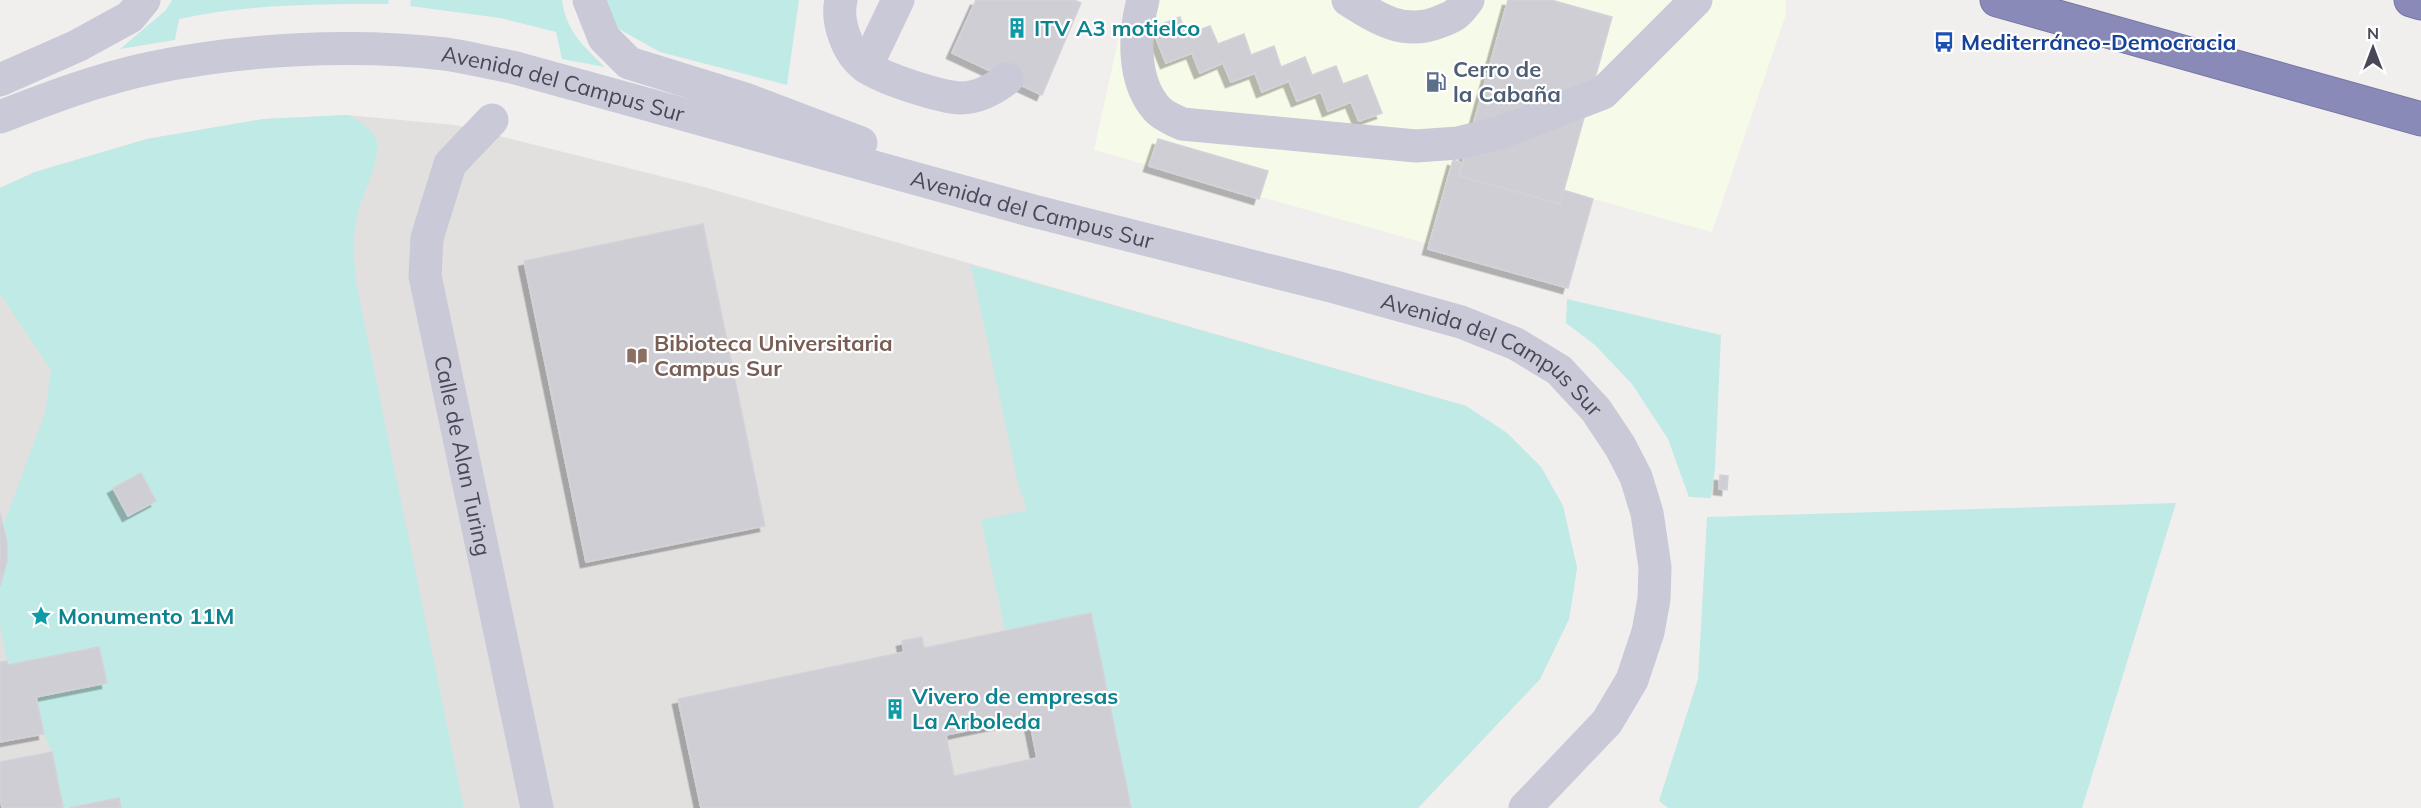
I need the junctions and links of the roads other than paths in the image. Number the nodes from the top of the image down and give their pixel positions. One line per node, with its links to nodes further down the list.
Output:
1 (144, 0): 14 (street)
2 (589, 0): 18 (street)
3 (841, 0): 12 (street)
4 (898, 0): 12 (street)
5 (1143, 0): 8 (street)
6 (1348, 0): 7 (street)
7 (1468, 0)
8 (1696, 0)
9 (1997, 0): 16 (highway)
10 (2411, 0): 11 (highway)
11 (2421, 3)
12 (866, 67): 13 (street)
13 (1007, 79)
14 (0, 80)
15 (0, 117): 18 (street, Avenida del Campus Sur)
16 (2421, 119)
17 (492, 120): 19 (street, Calle de Alan Turing)
18 (1033, 211): 20 (street, Avenida del Campus Sur)
19 (537, 808)
20 (1526, 808)

